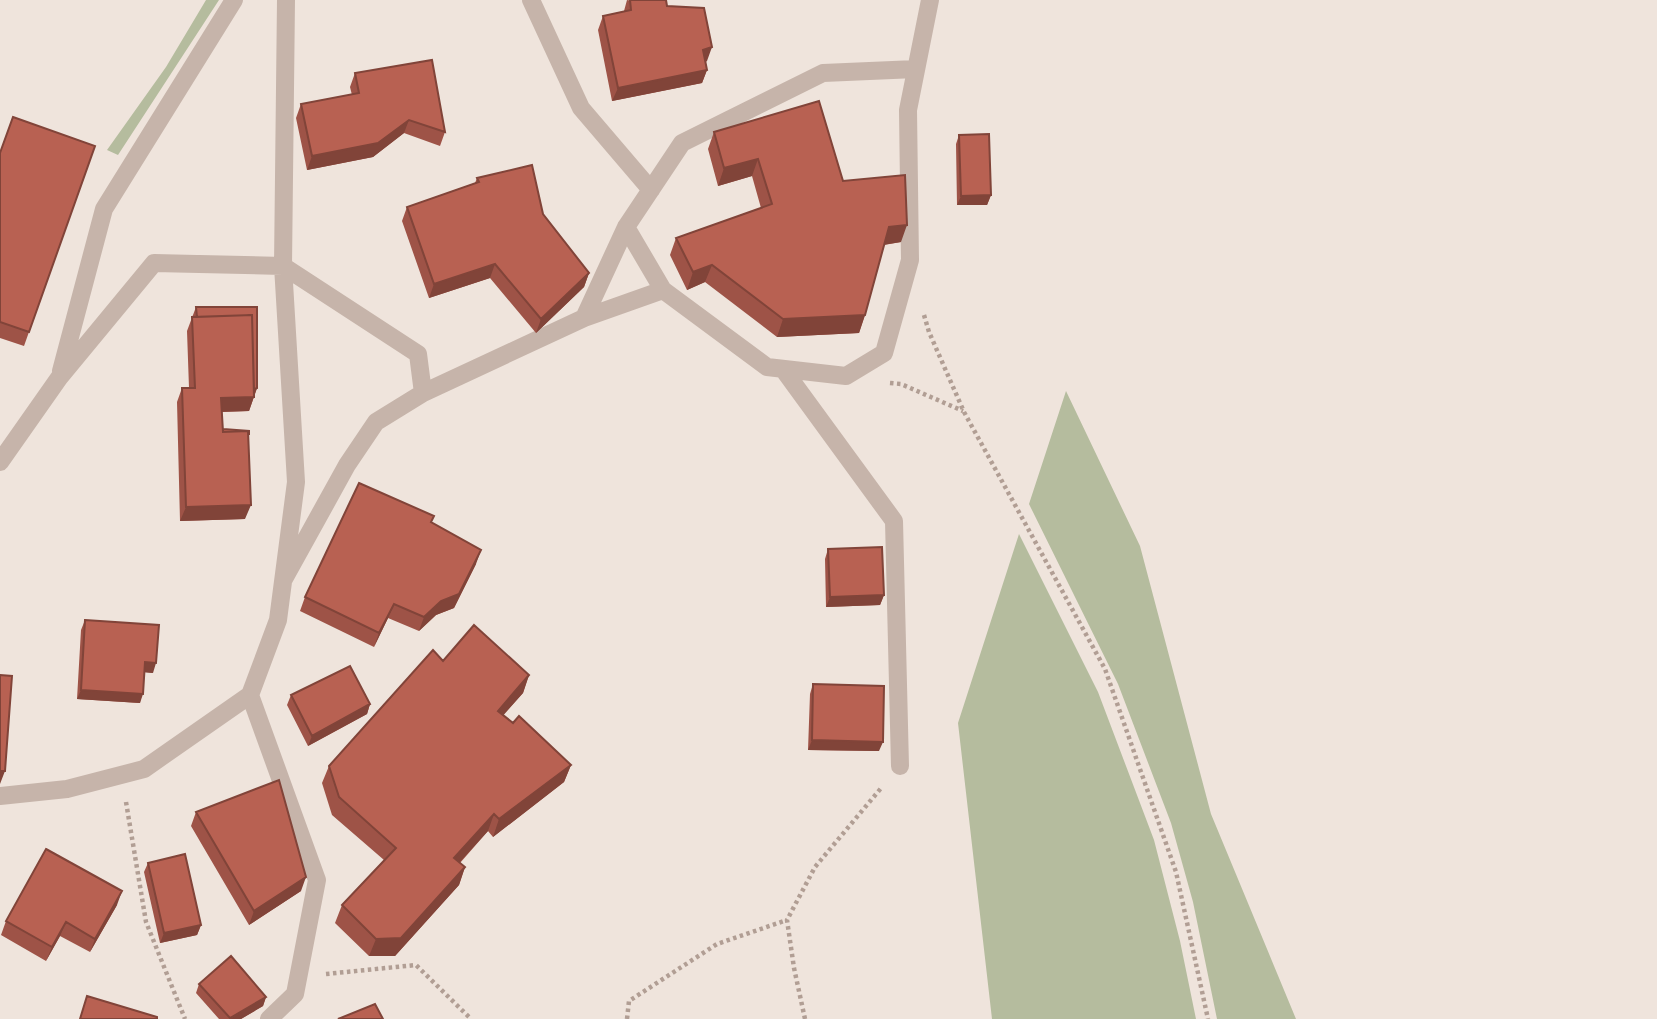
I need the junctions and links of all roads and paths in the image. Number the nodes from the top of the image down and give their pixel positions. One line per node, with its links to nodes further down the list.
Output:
1 (234, 0): 14 (street)
2 (286, 0): 8 (street)
3 (531, 0): 6 (street)
4 (930, 0): 5 (street)
5 (916, 69): 6 (street); 13 (street)
6 (651, 190): 7 (street)
7 (626, 227): 9 (street); 11 (street)
8 (283, 266): 14 (street); 15 (street); 18 (street)
9 (663, 290): 11 (street); 12 (street)
10 (923, 308): 16 (path)
11 (584, 318): 15 (street)
12 (783, 369): 13 (street); 20 (street)
13 (846, 376): 16 (path)
14 (59, 378): 17 (street)
15 (423, 393): 18 (street)
16 (964, 412): 30 (path)
17 (0, 462)
18 (284, 579): 19 (street)
19 (250, 695): 21 (street); 24 (street)
20 (900, 766): 23 (path)
21 (121, 775): 22 (street); 25 (path)
22 (0, 796)
23 (787, 920): 28 (path); 29 (path)
24 (298, 977): 26 (street); 27 (path)
25 (185, 1019)
26 (269, 1019)
27 (471, 1019)
28 (627, 1019)
29 (805, 1019)
30 (1208, 1019)

